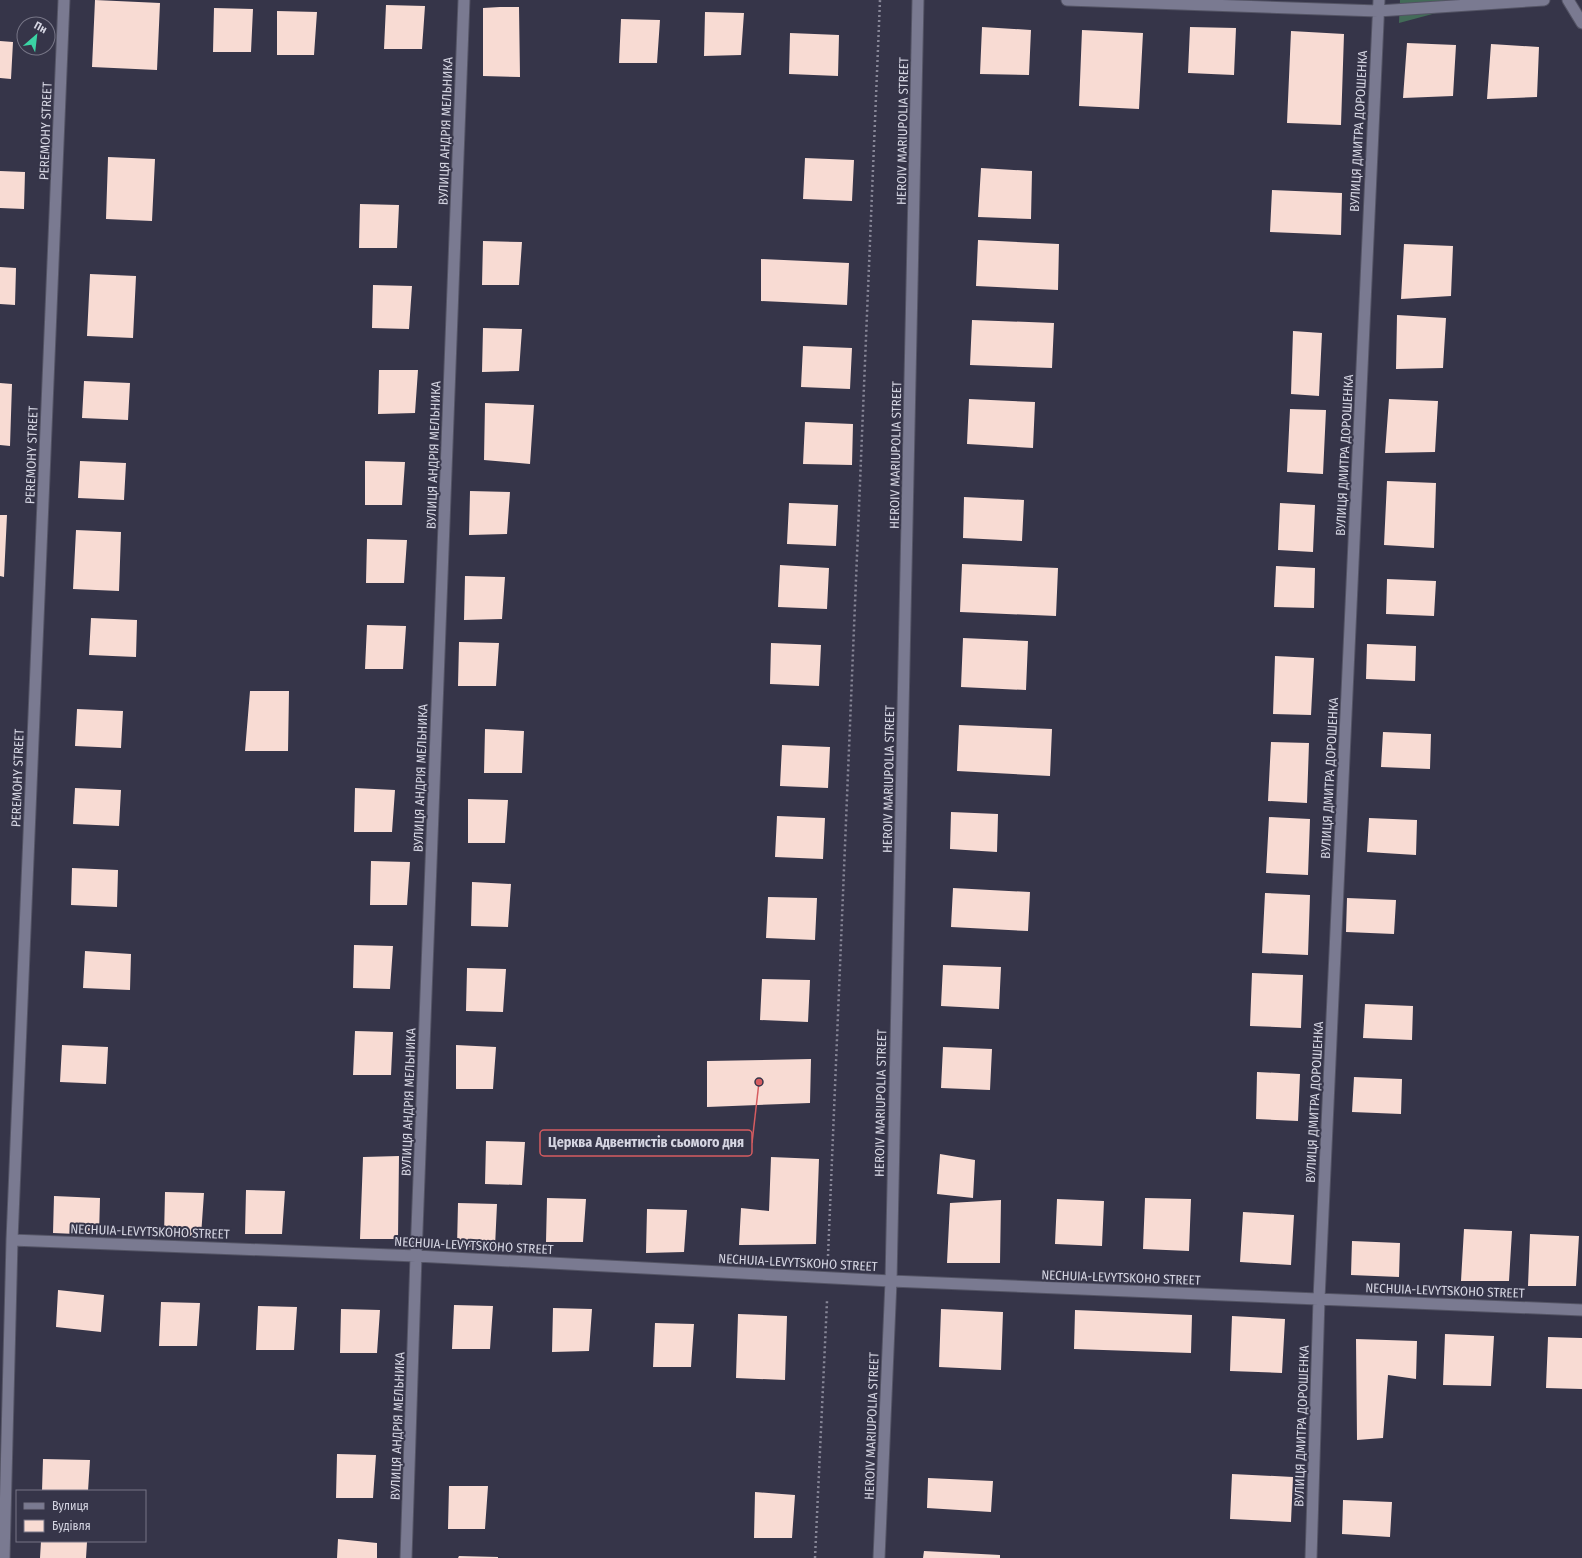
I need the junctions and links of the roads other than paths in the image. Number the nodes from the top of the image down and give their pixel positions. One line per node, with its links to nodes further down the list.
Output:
1 (64, 0): 9 (street, PEREMOHY STREET)
2 (464, 0): 10 (street, ВУЛИЦЯ АНДРІЯ МЕЛЬНИКА)
3 (918, 0): 11 (street, HEROIV MARIUPOLIA STREET)
4 (1067, 0): 7 (street)
5 (1544, 0): 7 (street)
6 (1568, 0): 8 (street)
7 (1378, 6): 12 (street, ВУЛИЦЯ ДМИТРА ДОРОШЕНКА)
8 (1582, 23)
9 (12, 1240): 10 (street, NECHUIA-LEVYTSKOHO STREET); 14 (street, PEREMOHY STREET)
10 (416, 1256): 11 (street, NECHUIA-LEVYTSKOHO STREET); 15 (street, ВУЛИЦЯ АНДРІЯ МЕЛЬНИКА)
11 (891, 1281): 12 (street, NECHUIA-LEVYTSKOHO STREET); 16 (street, HEROIV MARIUPOLIA STREET)
12 (1319, 1299): 13 (street, NECHUIA-LEVYTSKOHO STREET); 17 (street, ВУЛИЦЯ ДМИТРА ДОРОШЕНКА)
13 (1582, 1310)
14 (4, 1558)
15 (406, 1558)
16 (879, 1558)
17 (1311, 1558)

